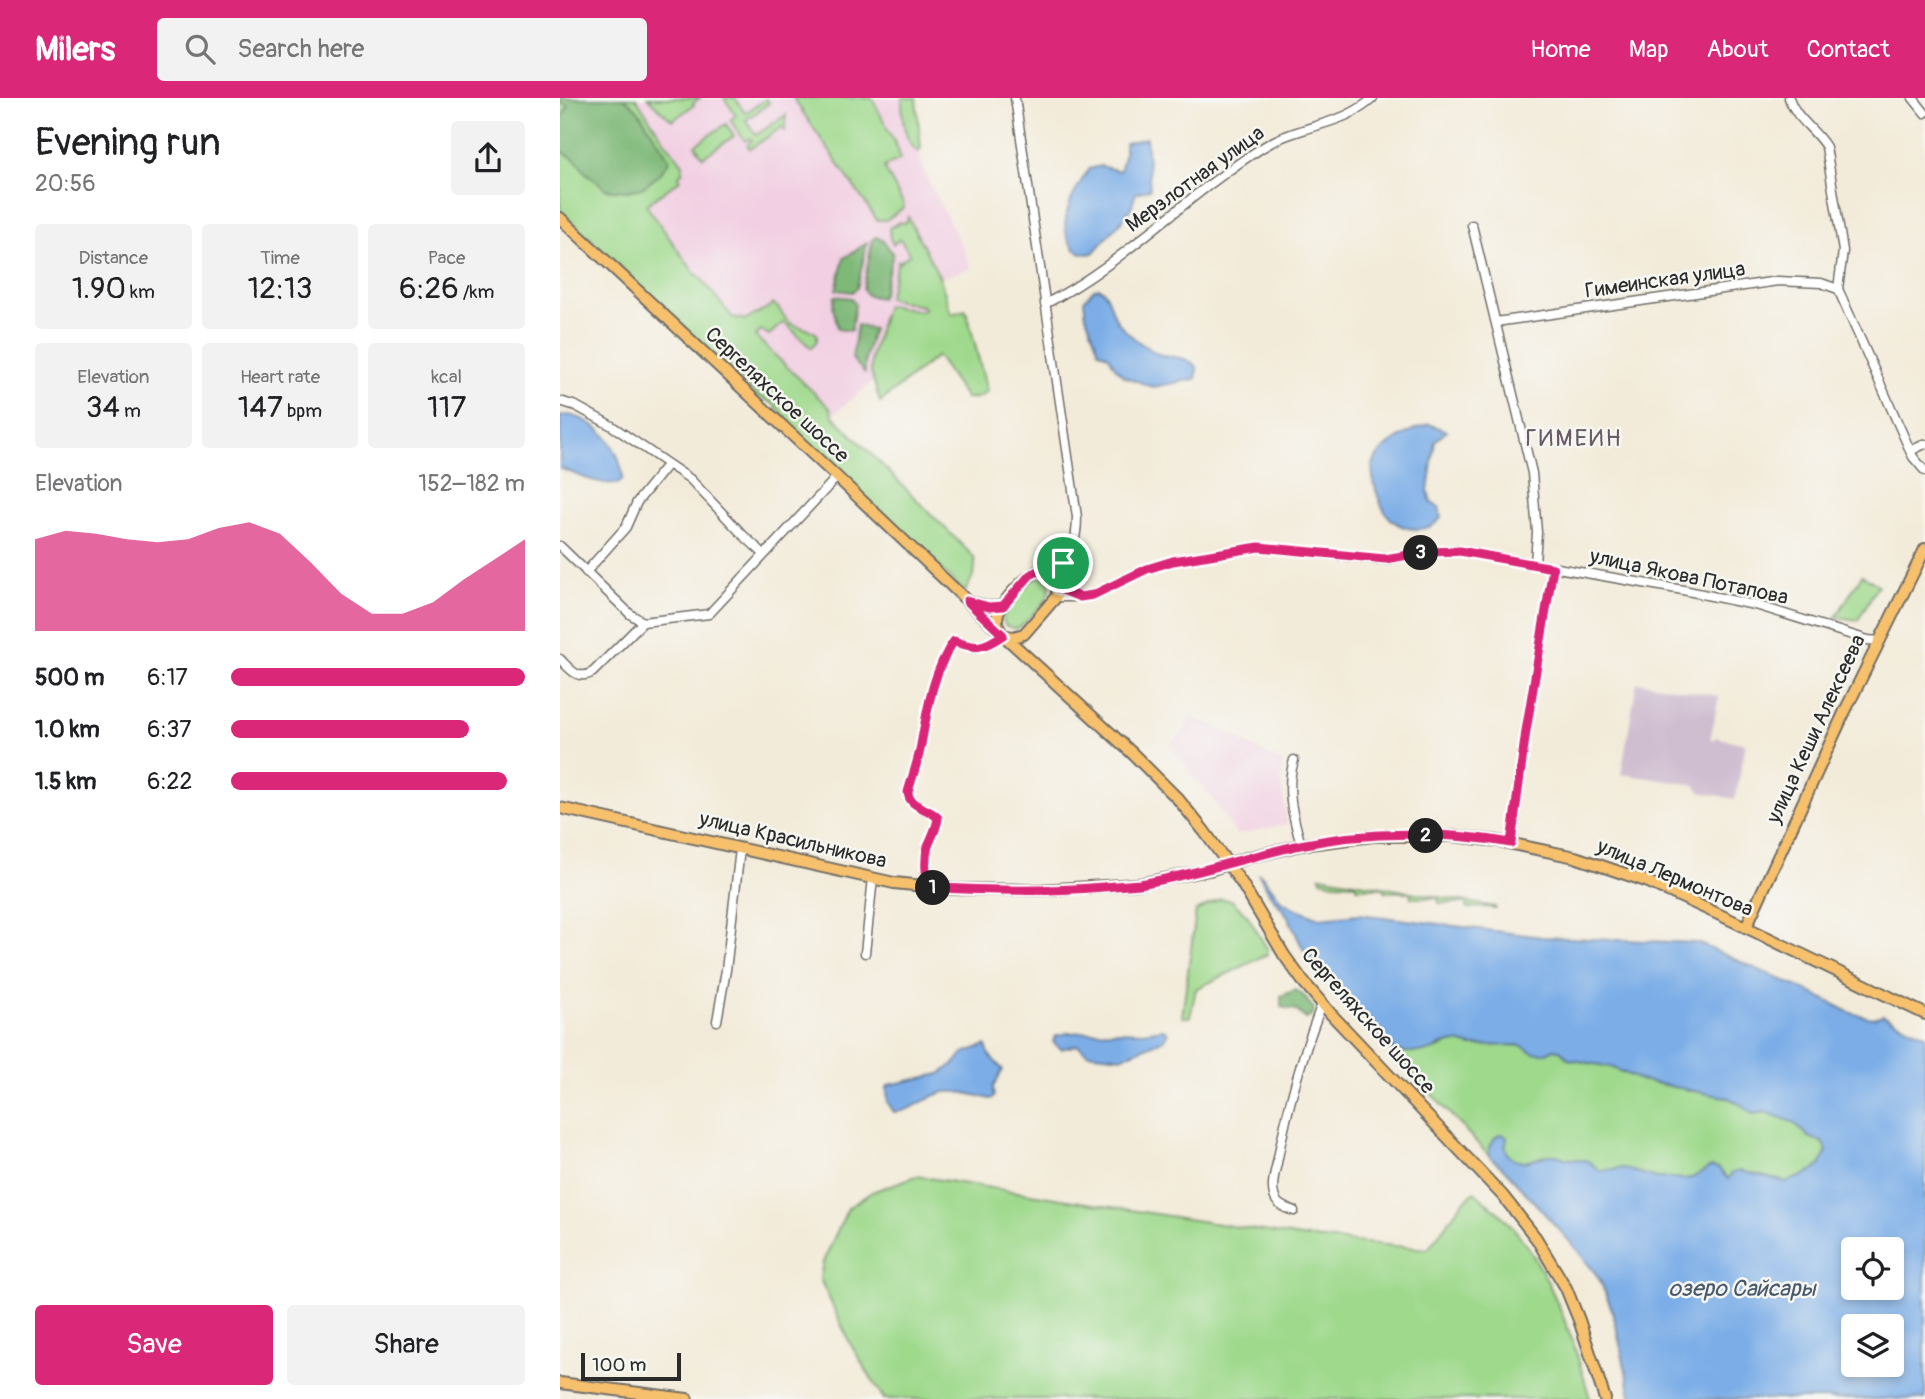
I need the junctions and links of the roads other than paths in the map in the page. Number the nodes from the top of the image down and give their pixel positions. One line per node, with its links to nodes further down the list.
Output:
1 (1015, 98): 9 (street)
2 (1373, 98): 9 (street, Мерзлотная улица)
3 (1789, 98): 8 (street)
4 (1913, 98): 5 (street)
5 (1925, 113)
6 (560, 218): 16 (main road, Сергеляхское шоссе)
7 (1472, 225): 10 (street)
8 (1838, 289): 10 (street, Гимеинская улица); 13 (street)
9 (1045, 304): 20 (street)
10 (1496, 322): 21 (street)
11 (560, 401): 14 (street)
12 (1925, 444): 13 (street)
13 (1910, 451): 15 (street)
14 (667, 465): 19 (street); 23 (street)
15 (1925, 471)
16 (837, 477): 19 (street); 26 (main road, Сергеляхское шоссе)
17 (560, 546): 23 (street)
18 (1925, 549): 31 (main road, улица Кеши Алексеева)
19 (764, 554): 28 (street)
20 (1063, 563): 24 (street); 25 (street)
21 (1535, 564): 22 (street, улица Якова Потапова); 25 (street, улица Якова Потапова)
22 (1553, 568): 31 (street, улица Якова Потапова); 36 (street)
23 (586, 572): 28 (street)
24 (1050, 575): 25 (main road); 27 (main road)
25 (1057, 592): 29 (main road)
26 (967, 601): 27 (main road); 30 (main road, Сергеляхское шоссе)
27 (1003, 606): 30 (main road)
28 (643, 622): 32 (street)
29 (1024, 634): 30 (main road); 33 (main road)
30 (1003, 635): 33 (main road, Сергеляхское шоссе); 41 (street)
31 (1879, 641): 42 (main road, улица Кеши Алексеева)
32 (560, 659)
33 (1031, 660): 39 (main road, Сергеляхское шоссе)
34 (1294, 760): 37 (street)
35 (560, 808): 38 (main road, улица Красильникова)
36 (1511, 843): 37 (main road, улица Лермонтова); 42 (main road, улица Лермонтова)
37 (1301, 845): 39 (main road, улица Лермонтова)
38 (740, 849): 40 (main road, улица Красильникова); 46 (street)
39 (1228, 863): 41 (main road, улица Красильникова); 44 (main road, Сергеляхское шоссе)
40 (873, 878): 41 (main road, улица Красильникова); 43 (street)
41 (928, 887)
42 (1746, 927): 45 (main road, улица Лермонтова)
43 (865, 953)
44 (1322, 1004): 47 (street); 50 (main road, Сергеляхское шоссе)
45 (1925, 1014)
46 (717, 1021)
47 (1294, 1212)
48 (560, 1383): 49 (main road)
49 (687, 1399)
50 (1605, 1399)

